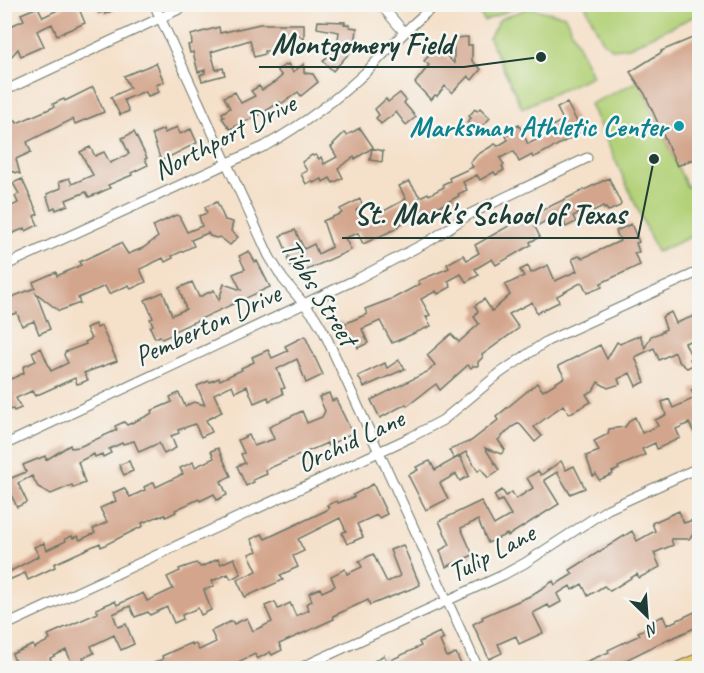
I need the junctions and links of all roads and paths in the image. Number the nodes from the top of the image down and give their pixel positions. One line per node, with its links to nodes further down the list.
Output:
1 (154, 4): 5 (street, Tibbs Street)
2 (190, 4): 5 (street)
3 (380, 4): 6 (street)
4 (437, 4): 6 (street, Northport Drive)
5 (160, 18): 7 (street); 9 (street, Tibbs Street)
6 (404, 32): 9 (street, Northport Drive)
7 (4, 91)
8 (586, 158): 12 (street, Pemberton Drive)
9 (227, 164): 10 (street, Northport Drive); 12 (street, Tibbs Street)
10 (4, 266)
11 (699, 271): 14 (street, Orchid Lane)
12 (303, 304): 13 (street, Pemberton Drive); 14 (street, Tibbs Street)
13 (4, 445)
14 (378, 452): 16 (street, Tibbs Street); 17 (street, Orchid Lane)
15 (699, 467): 16 (street, Tulip Lane)
16 (447, 600): 19 (street, Tulip Lane); 20 (street, Tibbs Street)
17 (4, 626)
18 (699, 659): 21 (main road)
19 (300, 669)
20 (478, 669)
21 (679, 669)

